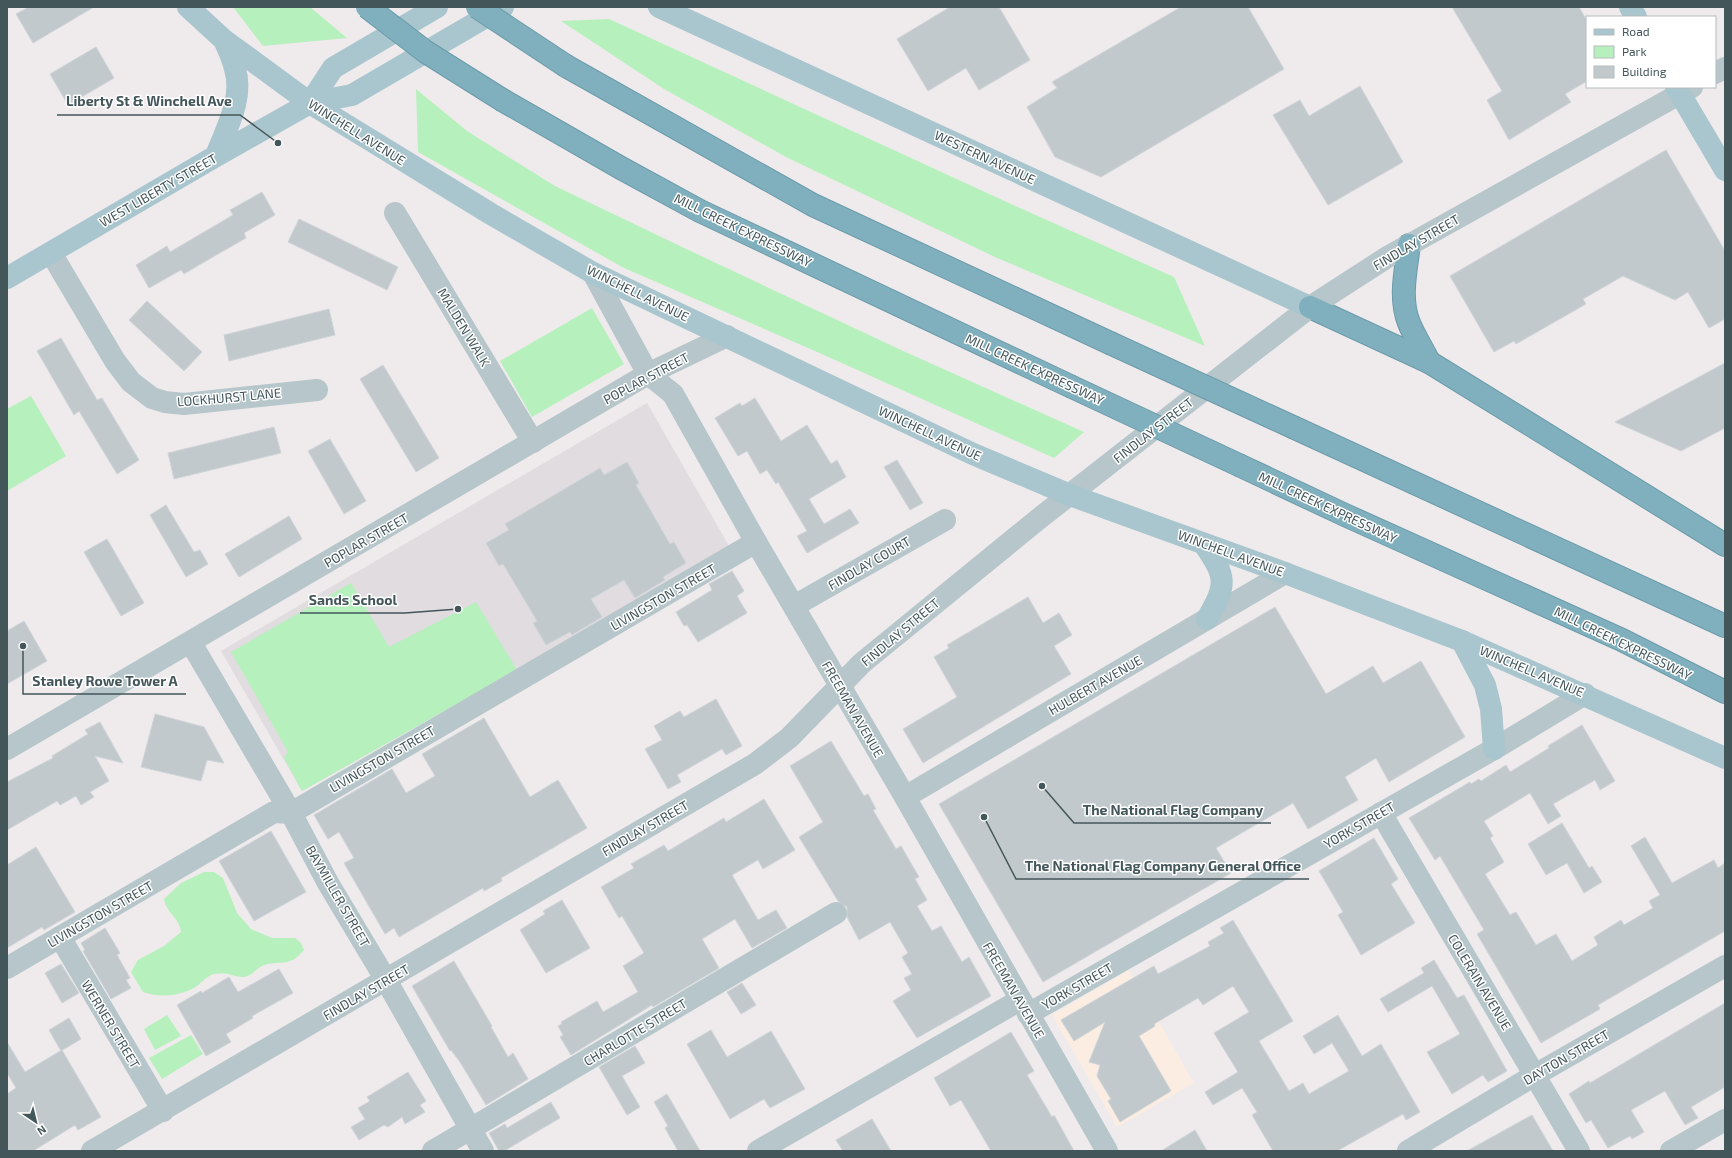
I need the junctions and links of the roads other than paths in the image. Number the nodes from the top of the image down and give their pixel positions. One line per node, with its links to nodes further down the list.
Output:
1 (188, 7): 9 (main road, WINCHELL AVENUE)
2 (367, 7): 39 (highway, MILL CREEK EXPRESSWAY, bridge)
3 (437, 7): 13 (main road, WEST LIBERTY STREET)
4 (477, 7): 35 (highway, bridge)
5 (503, 7): 13 (main road, WEST LIBERTY STREET)
6 (659, 7): 21 (main road, WESTERN AVENUE)
7 (1630, 7): 8 (main road)
8 (1635, 16)
9 (224, 40): 13 (main road, WINCHELL AVENUE); 14 (main road)
10 (1725, 68): 11 (street)
11 (1716, 72)
12 (1683, 89): 15 (main road); 17 (street, FINDLAY STREET)
13 (310, 103): 14 (main road, WEST LIBERTY STREET); 19 (main road, WINCHELL AVENUE)
14 (216, 156): 18 (main road, WEST LIBERTY STREET)
15 (1725, 170)
16 (395, 214): 26 (street, MALDEN WALK)
17 (1409, 245): 21 (street, FINDLAY STREET); 23 (highway)
18 (51, 252): 20 (main road, WEST LIBERTY STREET); 25 (street, LOCKHURST LANE)
19 (593, 273): 22 (main road, WINCHELL AVENUE); 24 (street, FREEMAN AVENUE)
20 (7, 278)
21 (1310, 307): 23 (highway); 27 (street, FINDLAY STREET)
22 (727, 336): 24 (street, POPLAR STREET); 27 (main road, WINCHELL AVENUE)
23 (1429, 362): 31 (highway)
24 (648, 374): 26 (street, POPLAR STREET); 29 (street, FREEMAN AVENUE)
25 (317, 390)
26 (533, 442): 37 (street, POPLAR STREET)
27 (1070, 495): 30 (main road, WINCHELL AVENUE); 38 (street, FINDLAY STREET)
28 (945, 520): 33 (street, FINDLAY COURT)
29 (756, 542): 33 (street, FREEMAN AVENUE); 45 (street, LIVINGSTON STREET)
30 (1204, 544): 32 (main road, WINCHELL AVENUE); 34 (main road)
31 (1725, 545)
32 (1285, 573): 34 (street, HULBERT AVENUE); 36 (main road, WINCHELL AVENUE)
33 (794, 606): 38 (street, FREEMAN AVENUE)
34 (1208, 619): 44 (street, HULBERT AVENUE)
35 (1725, 626)
36 (1462, 641): 40 (main road, WINCHELL AVENUE); 42 (main road)
37 (191, 643): 41 (street, POPLAR STREET); 45 (street, BAYMILLER STREET)
38 (840, 687): 44 (street, FREEMAN AVENUE); 51 (street, FINDLAY STREET)
39 (1725, 692)
40 (1585, 694): 42 (street, YORK STREET); 43 (main road, WINCHELL AVENUE)
41 (7, 749)
42 (1494, 749): 46 (street, YORK STREET)
43 (1725, 758)
44 (905, 797): 52 (street, FREEMAN AVENUE)
45 (291, 812): 48 (street, LIVINGSTON STREET); 51 (street, BAYMILLER STREET)
46 (1381, 813): 52 (street, YORK STREET); 53 (street, COLERAIN AVENUE)
47 (836, 913): 56 (street, CHARLOTTE STREET)
48 (60, 937): 50 (street, LIVINGSTON STREET); 54 (street, WERNER STREET)
49 (1725, 966): 53 (street, DAYTON STREET)
50 (7, 968)
51 (386, 980): 54 (street, FINDLAY STREET); 56 (street, BAYMILLER STREET)
52 (1024, 1007): 60 (street, YORK STREET); 61 (street, FREEMAN AVENUE)
53 (1535, 1075): 62 (street, DAYTON STREET); 63 (street, COLERAIN AVENUE)
54 (163, 1111): 57 (street, FINDLAY STREET)
55 (1725, 1120): 64 (street)
56 (470, 1129): 58 (street, CHARLOTTE STREET); 59 (street, BAYMILLER STREET)
57 (92, 1151)
58 (433, 1151)
59 (482, 1151)
60 (758, 1151)
61 (1107, 1151)
62 (1408, 1151)
63 (1580, 1151)
64 (1671, 1151)

